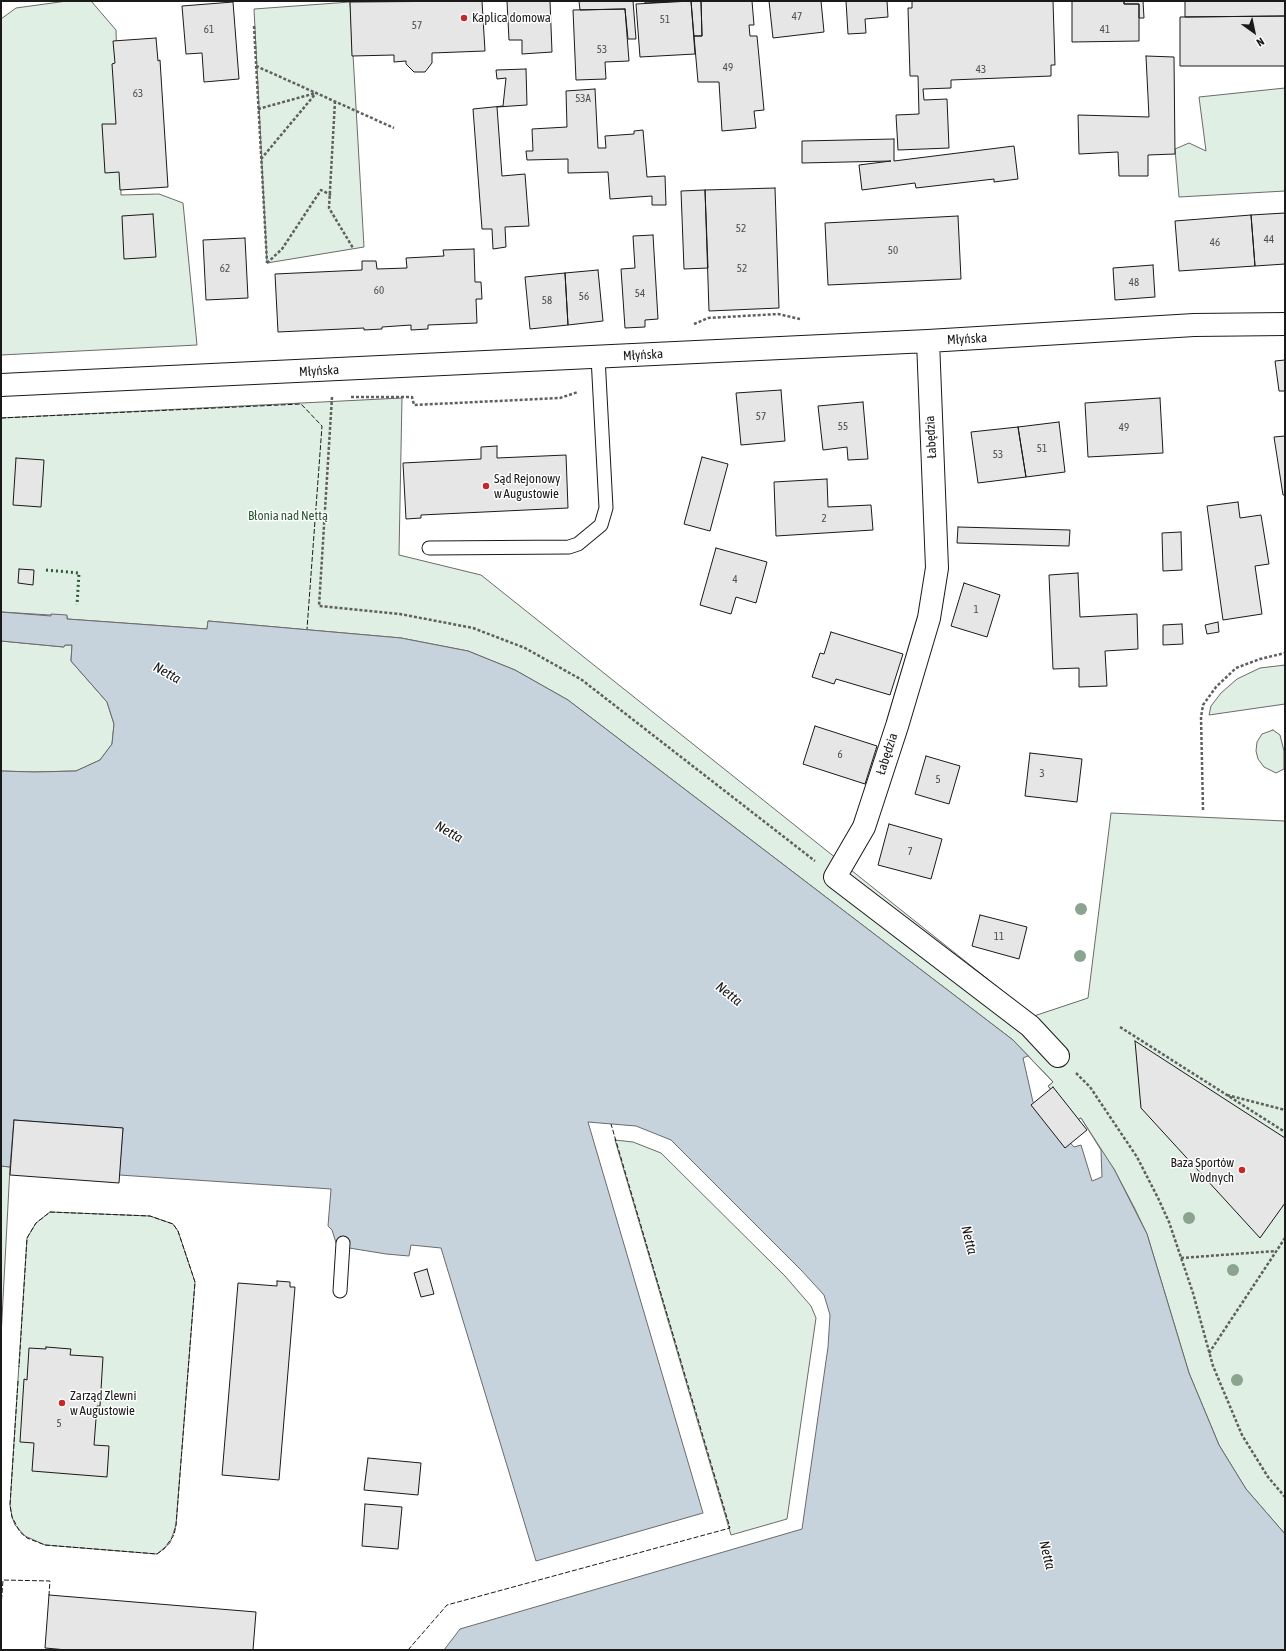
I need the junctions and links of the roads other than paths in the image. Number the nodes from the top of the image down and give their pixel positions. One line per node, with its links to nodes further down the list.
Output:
1 (1285, 324): 2 (street, Młyńska)
2 (928, 341): 3 (street, Młyńska); 6 (street, Łabędzia)
3 (598, 357): 4 (street, Młyńska); 5 (lane)
4 (1, 385)
5 (429, 548)
6 (1058, 1056)
7 (344, 1243): 8 (lane)
8 (340, 1291)

